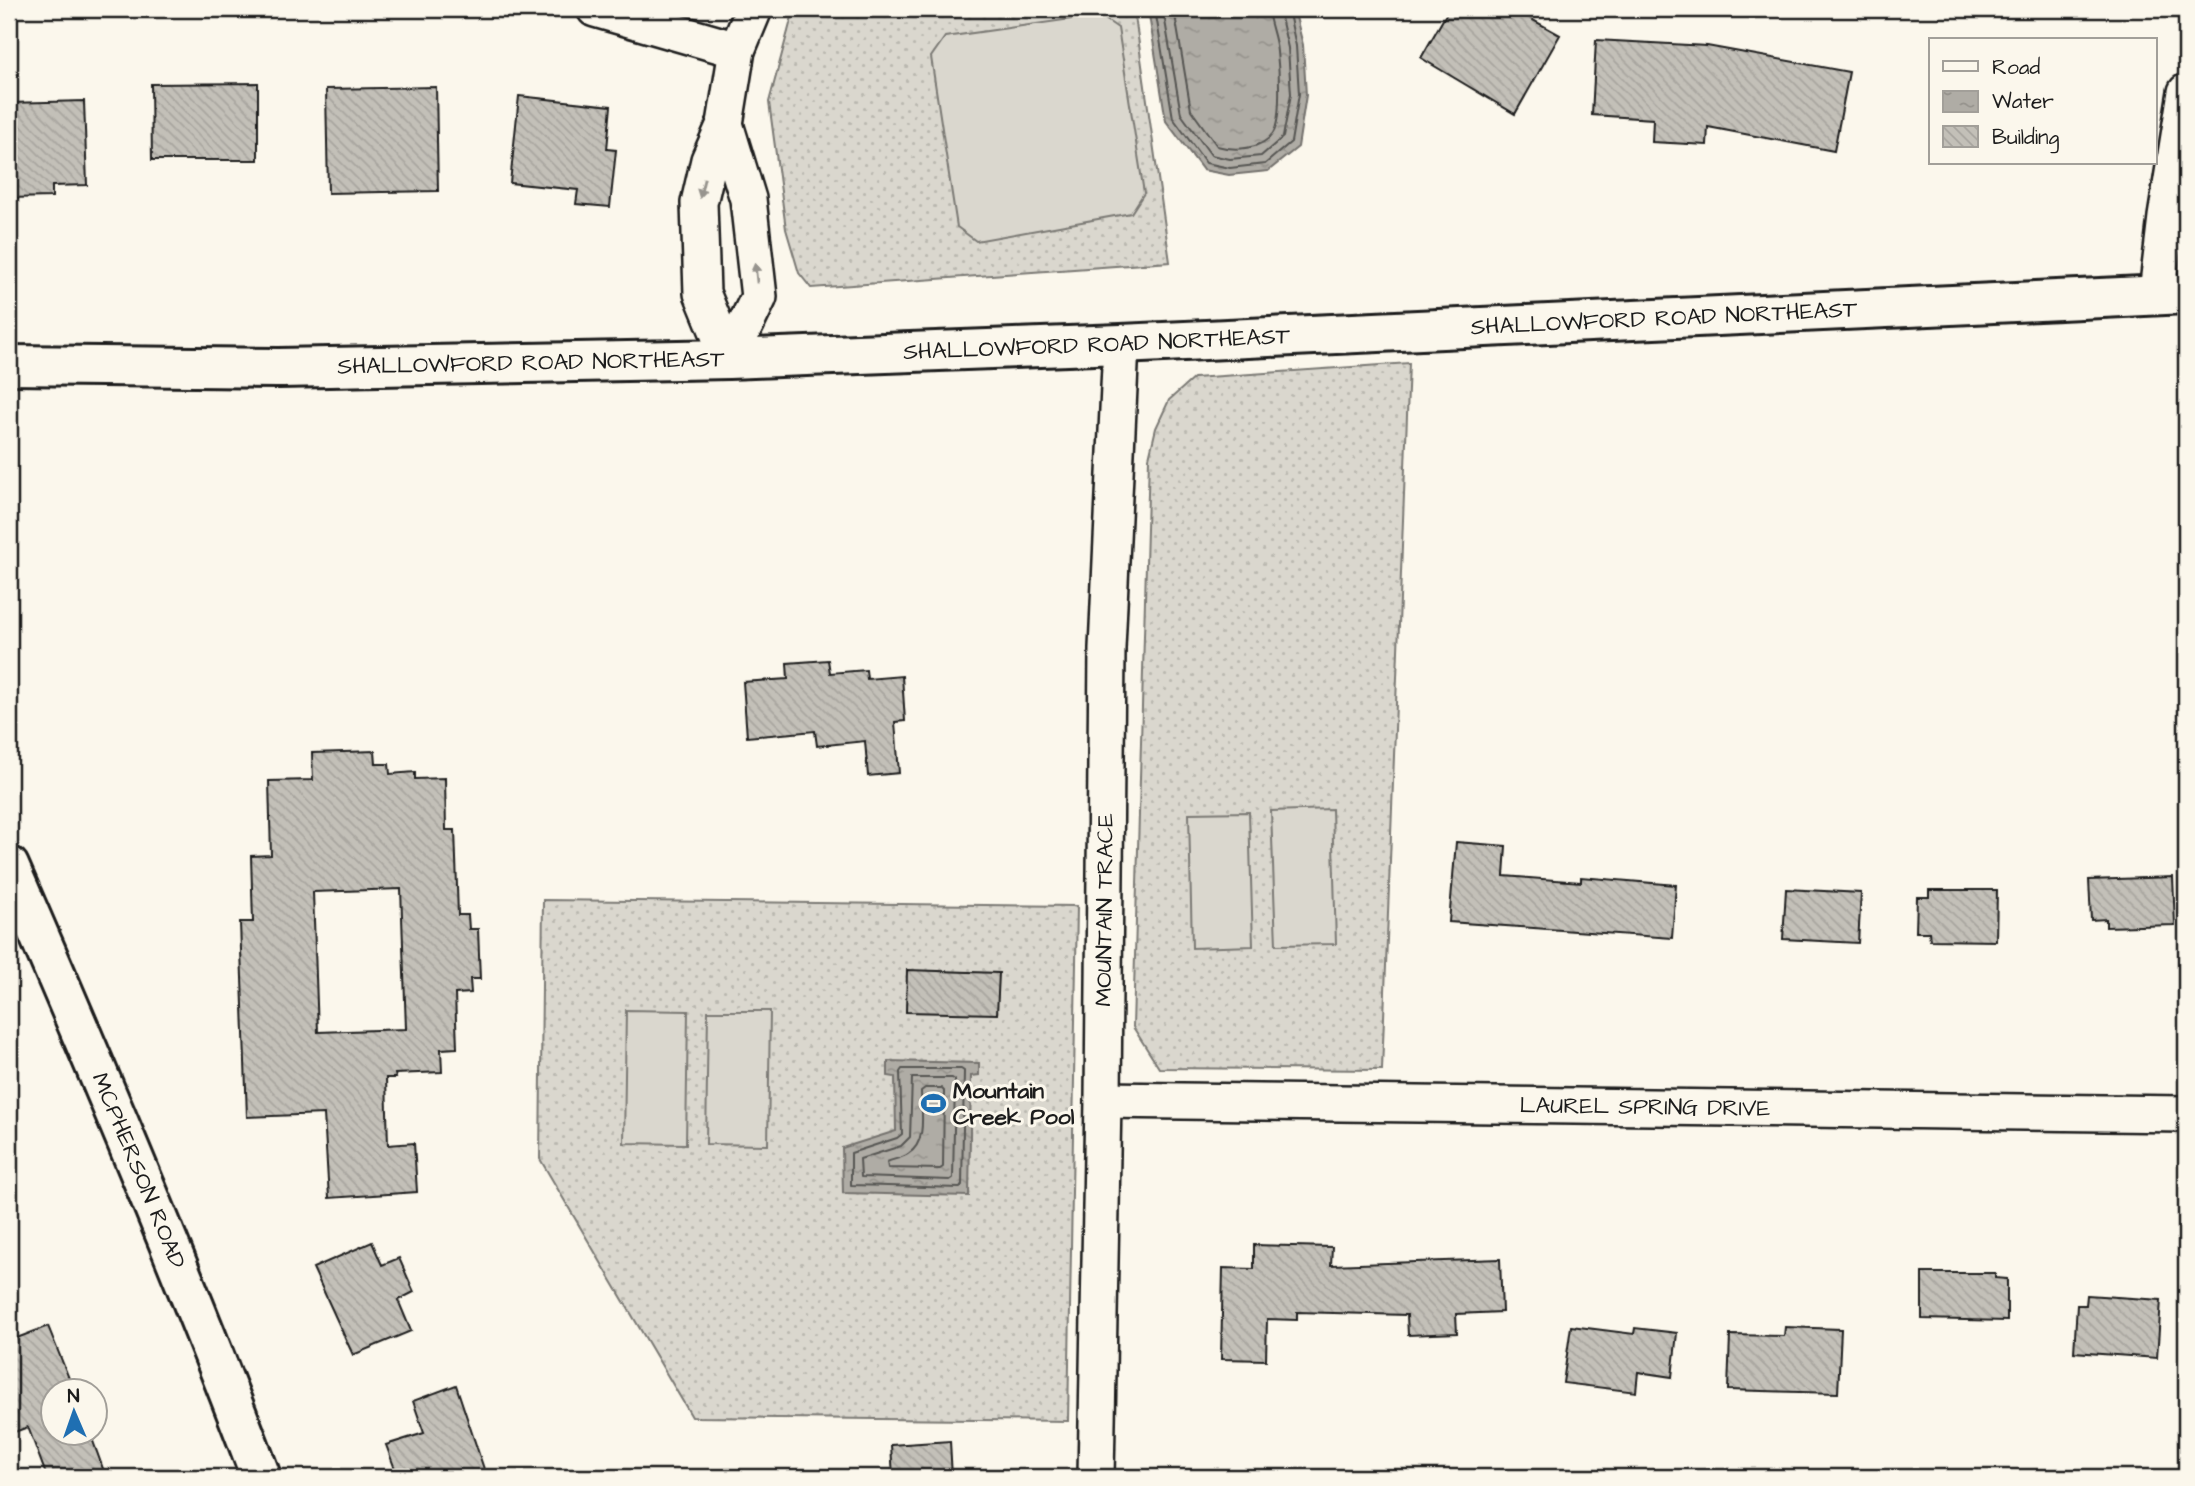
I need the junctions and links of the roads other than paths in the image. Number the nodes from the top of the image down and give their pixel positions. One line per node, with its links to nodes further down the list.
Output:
1 (595, 9): 3 (street)
2 (754, 9): 3 (street)
3 (737, 50): 5 (street)
4 (2186, 92): 6 (street)
5 (725, 124): 8 (street, one-way to 8); 8 (street, one-way to 5)
6 (2172, 294): 7 (main road, SHALLOWFORD ROAD NORTHEAST)
7 (1121, 344): 8 (main road, SHALLOWFORD ROAD NORTHEAST); 11 (street, MOUNTAIN TRACE)
8 (729, 359): 9 (main road, SHALLOWFORD ROAD NORTHEAST)
9 (9, 365)
10 (9, 866): 13 (main road, MCPHERSON ROAD)
11 (1103, 1100): 12 (street, LAUREL SPRING DRIVE); 14 (street, MOUNTAIN TRACE)
12 (2186, 1114)
13 (261, 1477)
14 (1096, 1477)

